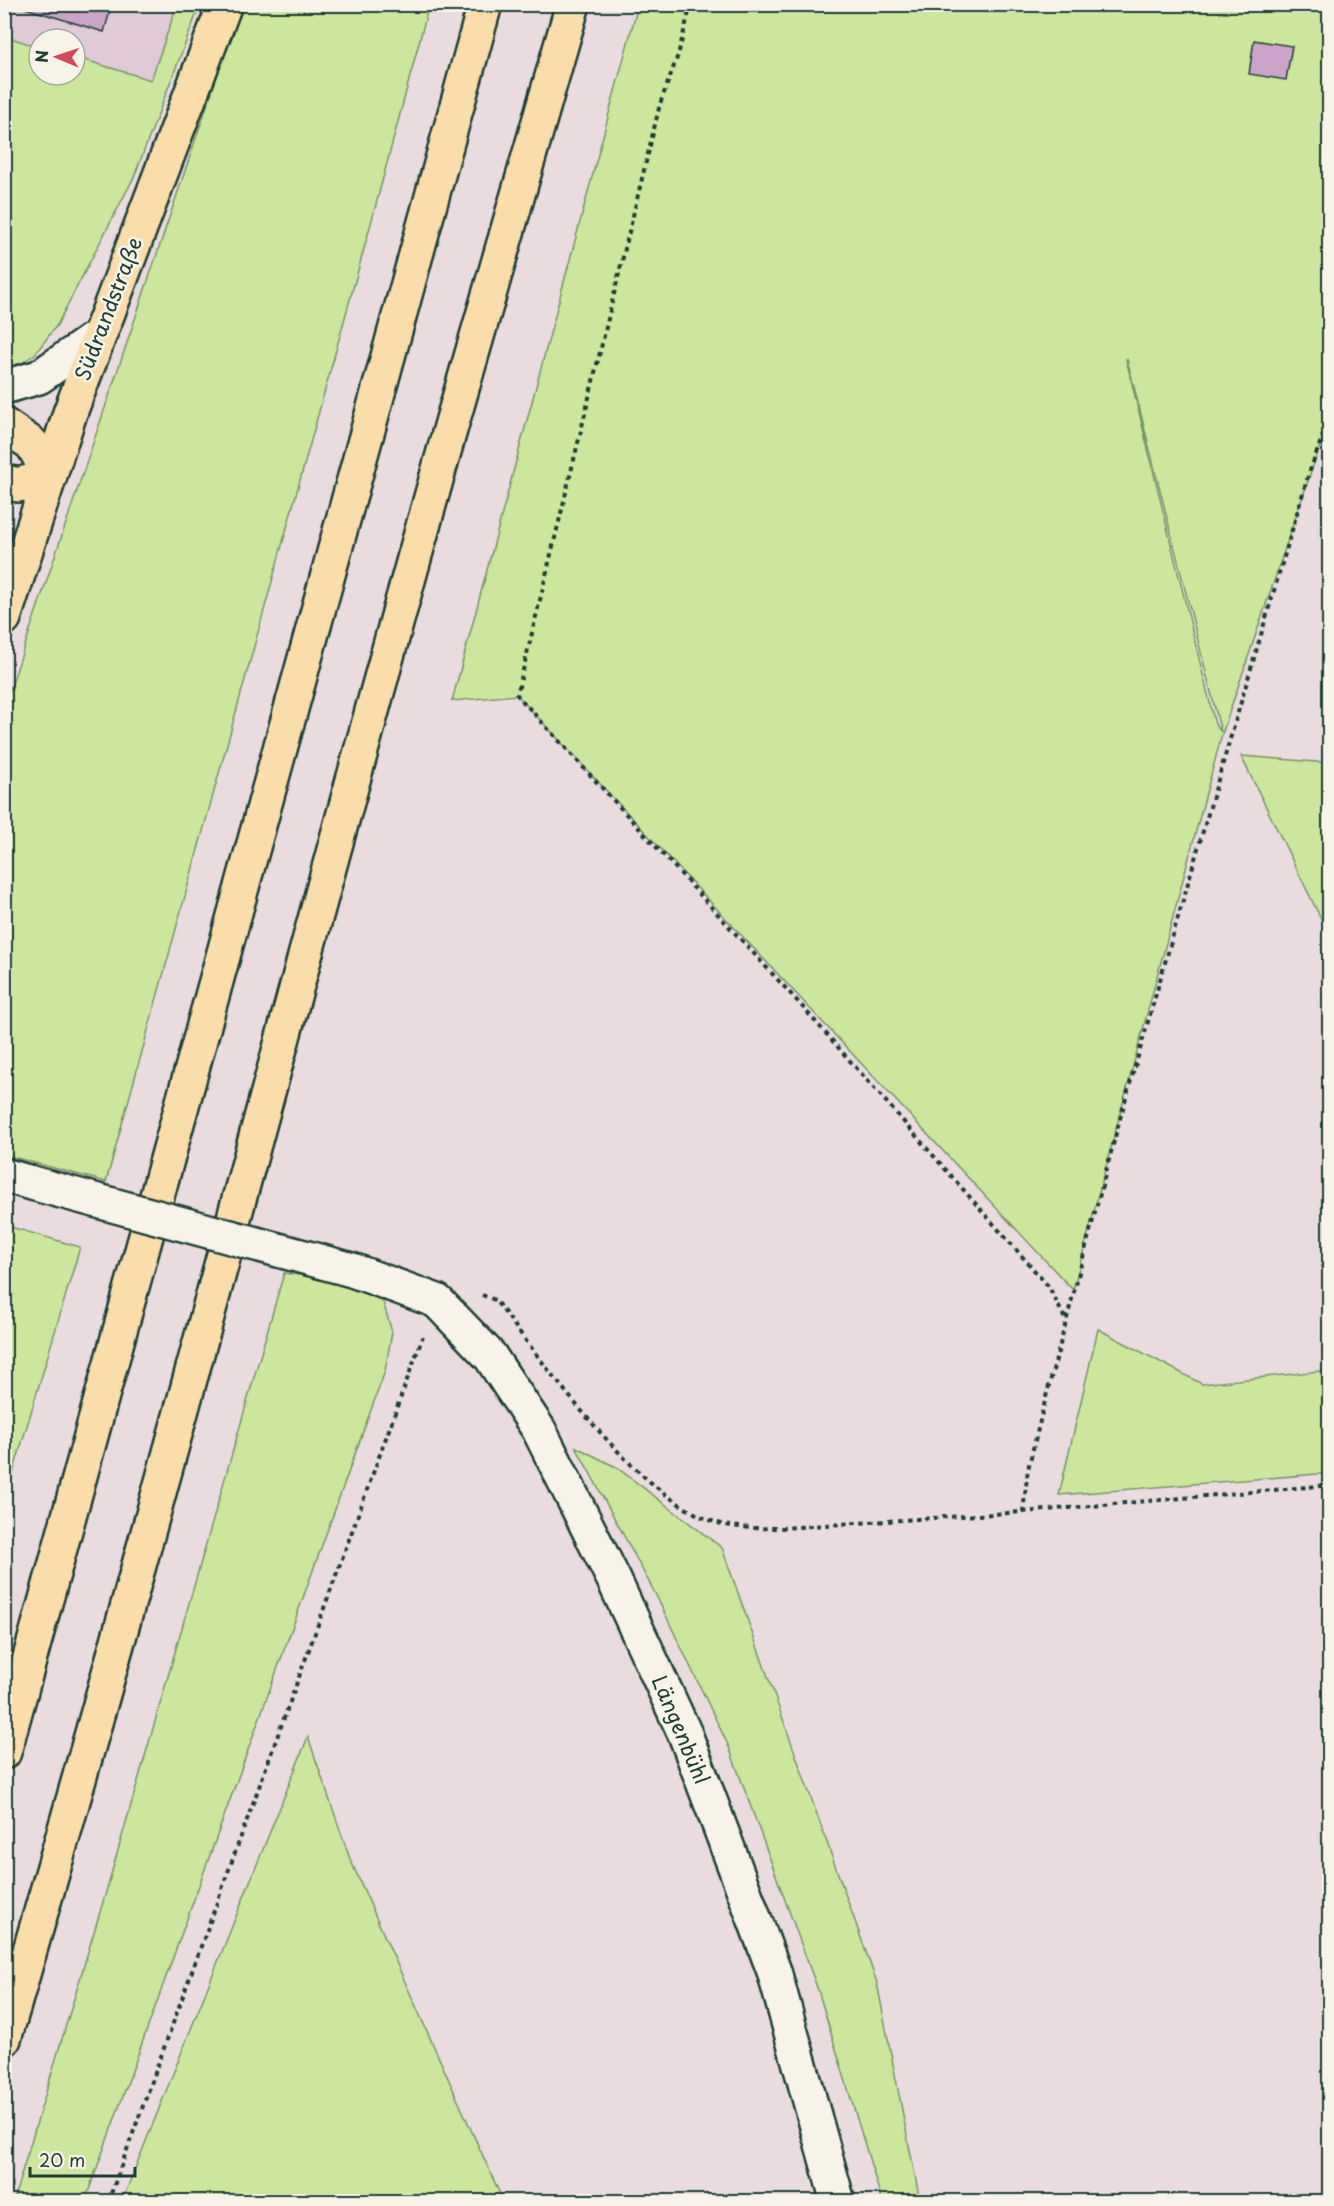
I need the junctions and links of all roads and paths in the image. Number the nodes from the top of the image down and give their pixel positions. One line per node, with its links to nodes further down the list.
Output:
1 (225, 4): 5 (main road, Südrandstraße)
2 (485, 4): 17 (main road)
3 (573, 4): 18 (main road)
4 (691, 4): 14 (path)
5 (98, 336): 6 (street); 9 (main road, Südrandstraße)
6 (4, 387)
7 (1329, 416): 14 (path)
8 (4, 425): 9 (main road)
9 (50, 476): 10 (main road); 11 (main road, Südrandstraße)
10 (4, 481)
11 (4, 618)
12 (16, 1178): 13 (street, bridge)
13 (436, 1301): 16 (path); 19 (path); 20 (street, Längenbühl)
14 (1065, 1320): 16 (path)
15 (1329, 1485): 16 (path)
16 (1023, 1512)
17 (4, 1752)
18 (4, 2039)
19 (108, 2202)
20 (838, 2202)

